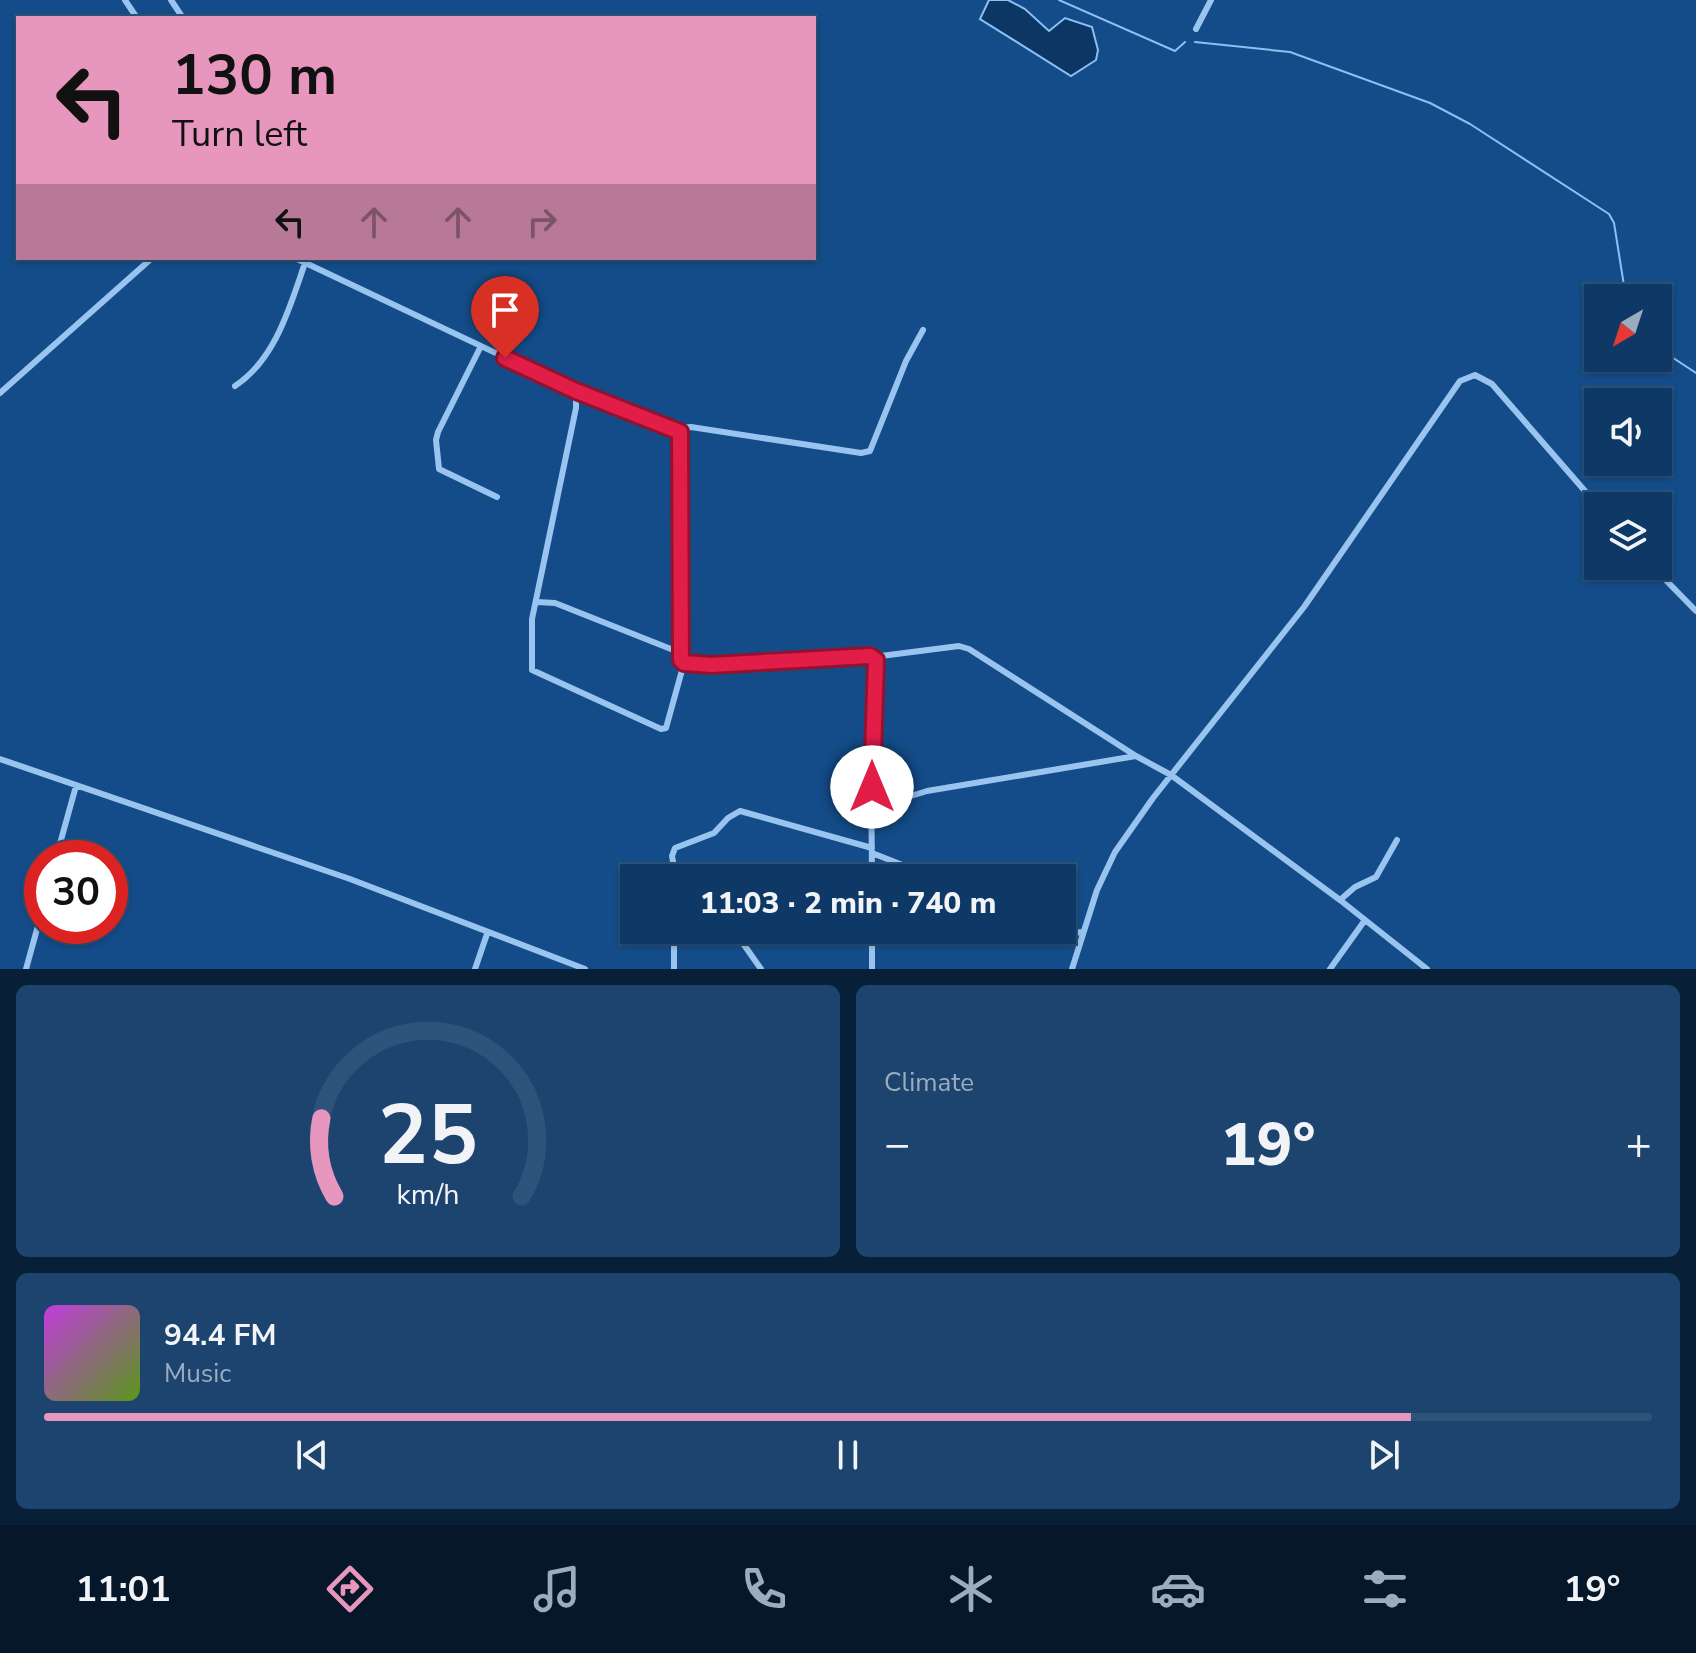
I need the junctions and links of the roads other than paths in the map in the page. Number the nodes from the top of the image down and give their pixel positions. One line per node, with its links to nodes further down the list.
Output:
1 (1211, 0): 2 (street)
2 (1196, 29)
3 (150, 260): 10 (street)
4 (299, 260): 5 (street)
5 (305, 263): 7 (street); 8 (street)
6 (923, 330): 11 (street)
7 (481, 346): 9 (street); 13 (street)
8 (235, 386)
9 (576, 391): 11 (street); 15 (street)
10 (0, 393)
11 (676, 428): 17 (street)
12 (1586, 492): 22 (street)
13 (497, 497)
14 (1666, 580): 16 (street)
15 (537, 602): 17 (street); 19 (street)
16 (1696, 611)
17 (681, 653): 19 (street)
18 (873, 657): 19 (street); 20 (street); 25 (street)
19 (684, 663)
20 (1136, 756): 22 (street); 26 (street)
21 (0, 759): 24 (street)
22 (1171, 775): 33 (street); 36 (street)
23 (838, 780): 25 (street)
24 (76, 786): 27 (street); 37 (street)
25 (872, 787): 26 (street)
26 (872, 796): 29 (street)
27 (61, 840)
28 (1397, 840): 33 (street)
29 (872, 851): 30 (street); 31 (street); 32 (street)
30 (673, 864)
31 (872, 864)
32 (901, 864)
33 (1340, 900): 34 (street)
34 (1365, 920): 49 (street); 50 (street)
35 (1076, 932): 36 (street)
36 (1083, 932): 48 (street)
37 (487, 934): 43 (street); 44 (street)
38 (33, 944): 42 (street)
39 (674, 944): 45 (street)
40 (743, 944): 46 (street)
41 (872, 944): 47 (street)
42 (26, 969)
43 (475, 969)
44 (585, 969)
45 (674, 969)
46 (761, 969)
47 (872, 969)
48 (1072, 969)
49 (1330, 969)
50 (1427, 969)

